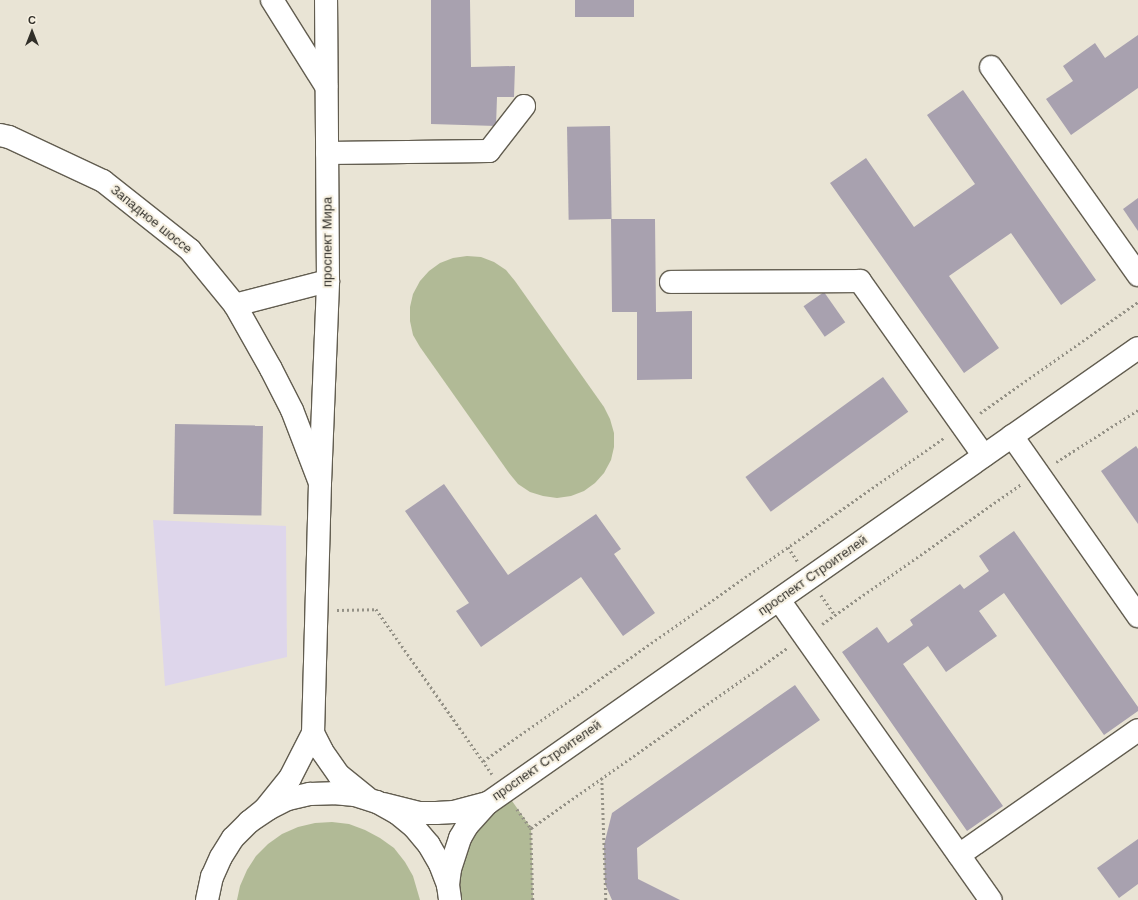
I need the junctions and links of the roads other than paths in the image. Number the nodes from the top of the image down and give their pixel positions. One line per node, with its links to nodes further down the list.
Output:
1 (272, 0): 4 (street)
2 (326, 0): 4 (street, проспект Мира)
3 (991, 67): 8 (street)
4 (326, 86): 7 (street, проспект Мира)
5 (524, 106): 7 (street)
6 (0, 135): 11 (street, Западное шоссе)
7 (327, 153): 9 (street, проспект Мира)
8 (1138, 275)
9 (328, 280): 11 (street); 15 (street, проспект Мира)
10 (671, 282): 14 (street)
11 (235, 305): 15 (street, Западное шоссе)
12 (1138, 348): 13 (street, проспект Строителей)
13 (1012, 436): 14 (street, проспект Строителей); 17 (street)
14 (984, 456): 16 (street, проспект Строителей)
15 (320, 483): 19 (street, проспект Мира)
16 (779, 600): 21 (street, проспект Строителей); 23 (street)
17 (1138, 616)
18 (1138, 730): 23 (street)
19 (313, 733): 20 (street); 22 (street)
20 (377, 802): 21 (street); 22 (street); 24 (street)
21 (488, 803): 24 (street)
22 (249, 822): 25 (street)
23 (959, 855): 26 (street)
24 (449, 893)
25 (207, 900)
26 (991, 900)

